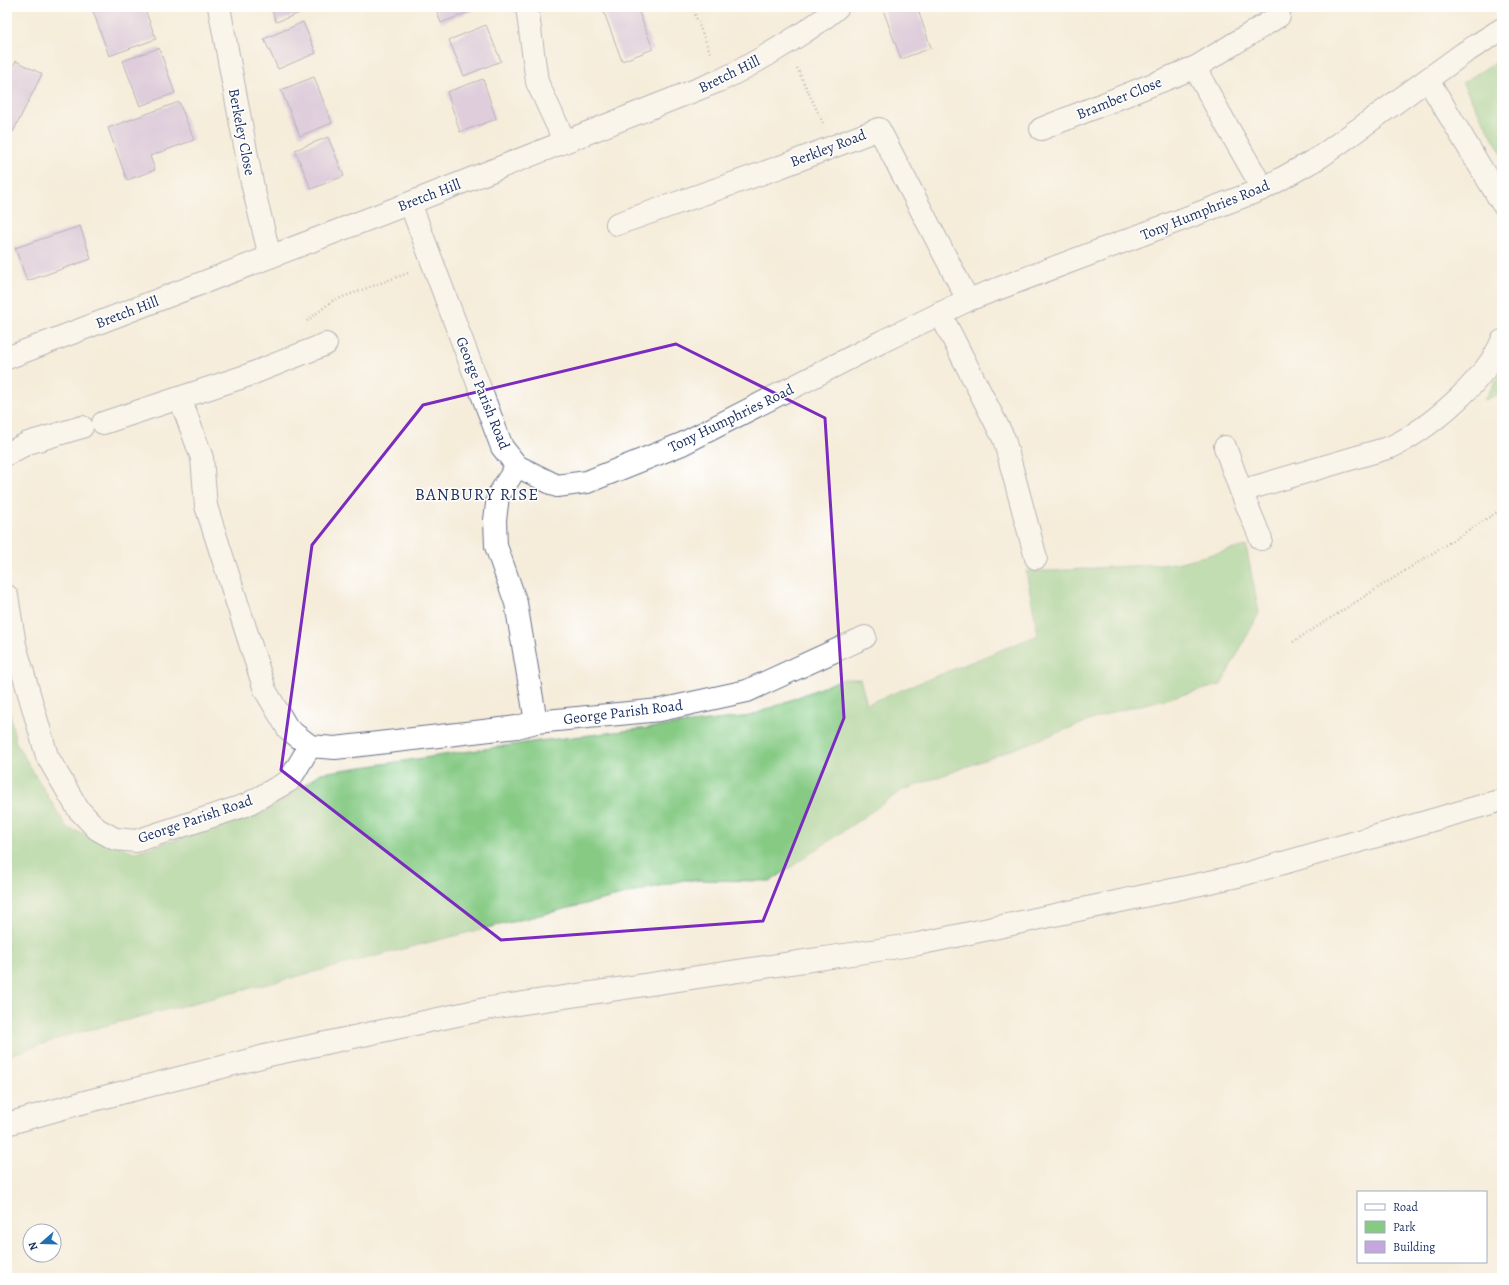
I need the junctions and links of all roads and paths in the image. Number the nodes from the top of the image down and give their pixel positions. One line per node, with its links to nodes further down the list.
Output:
1 (219, 7): 18 (street, Berkeley Close)
2 (527, 7): 12 (street)
3 (692, 7): 9 (path)
4 (838, 7): 7 (street, Bretch Hill)
5 (1279, 16): 8 (street, Bramber Close)
6 (1502, 30): 10 (street, Tony Humphries Road)
7 (786, 44): 9 (street, Bretch Hill); 13 (path)
8 (1196, 67): 11 (street, Bramber Close); 14 (street)
9 (721, 80): 12 (street, Bretch Hill)
10 (1428, 80): 14 (street, Tony Humphries Road); 16 (street)
11 (1041, 129)
12 (565, 142): 15 (street, Bretch Hill)
13 (834, 146): 17 (street, Berkley Road); 20 (street, Berkley Road)
14 (1263, 189): 20 (street, Tony Humphries Road)
15 (410, 203): 18 (street, Bretch Hill); 19 (street, George Parish Road)
16 (1502, 203)
17 (617, 224)
18 (270, 257): 25 (street, Bretch Hill)
19 (433, 265): 22 (path); 29 (street, George Parish Road)
20 (968, 300): 21 (street, Tony Humphries Road)
21 (940, 313): 29 (street, Tony Humphries Road); 33 (street)
22 (304, 323)
23 (1502, 340): 30 (street)
24 (326, 344): 26 (street)
25 (7, 358)
26 (180, 398): 28 (street); 38 (street)
27 (1225, 447): 30 (street)
28 (7, 454)
29 (517, 466): 37 (street, George Parish Road)
30 (1241, 491): 32 (street)
31 (1502, 509): 36 (path)
32 (1261, 539)
33 (1036, 558)
34 (7, 596): 38 (street, George Parish Road)
35 (865, 637): 37 (street, George Parish Road)
36 (1293, 642)
37 (536, 722): 38 (street, George Parish Road)
38 (310, 746)
39 (1502, 800): 40 (street)
40 (7, 1124)

